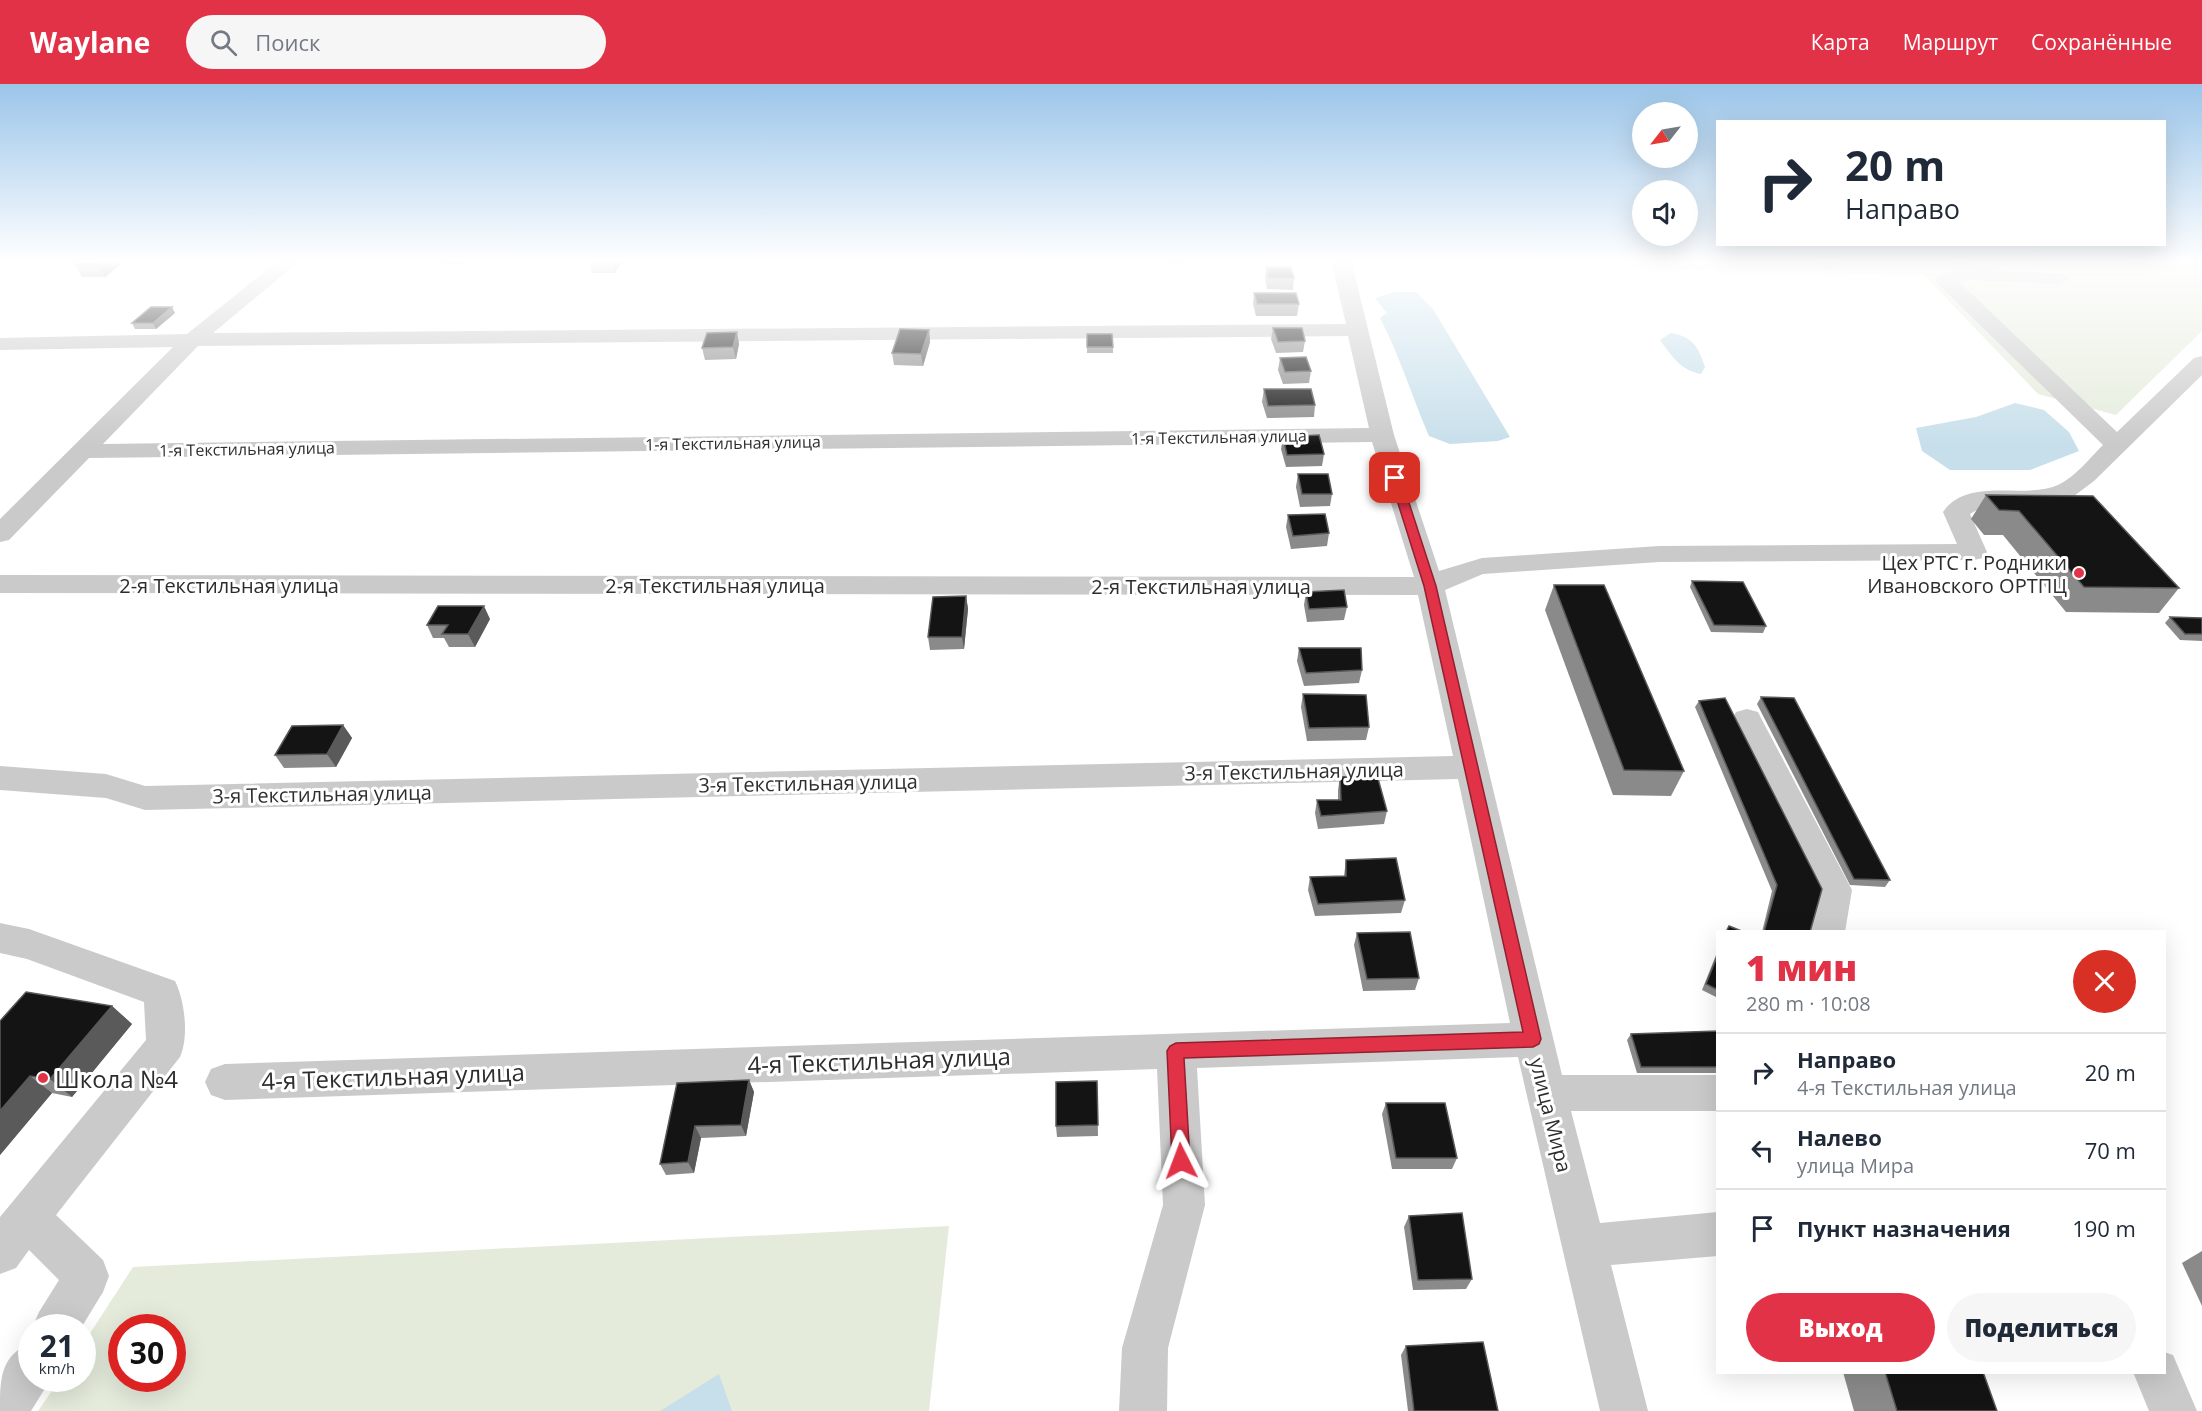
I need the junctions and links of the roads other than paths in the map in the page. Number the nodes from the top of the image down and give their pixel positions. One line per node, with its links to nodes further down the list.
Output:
1 (215, 322): 5 (street)
2 (1355, 322): 4 (street, улица Мира)
3 (1989, 322): 9 (street)
4 (1357, 330): 5 (street); 8 (street, улица Мира)
5 (192, 340): 6 (street); 10 (street)
6 (0, 344)
7 (2202, 363): 9 (street)
8 (1382, 435): 10 (street, 1-я Текстильная улица); 15 (street, улица Мира)
9 (2116, 444): 15 (street)
10 (84, 451): 11 (street)
11 (38, 497): 12 (street); 13 (street)
12 (0, 513)
13 (0, 534)
14 (0, 584): 15 (street, 2-я Текстильная улица)
15 (1430, 586): 17 (street, улица Мира)
16 (1747, 720): 19 (street)
17 (1471, 767): 18 (street, 3-я Текстильная улица); 21 (street, улица Мира)
18 (0, 778)
19 (1827, 930)
20 (0, 938): 26 (street)
21 (1533, 1039): 22 (street, 4-я Текстильная улица); 24 (street, улица Мира)
22 (1176, 1051): 23 (street, 4-я Текстильная улица); 34 (street)
23 (225, 1082)
24 (1546, 1093): 25 (street); 28 (street, улица Мира)
25 (1716, 1093)
26 (27, 1217): 29 (street); 30 (street)
27 (1716, 1234): 28 (street)
28 (1583, 1246): 35 (street, улица Мира)
29 (0, 1252)
30 (64, 1314)
31 (2157, 1374): 36 (street)
32 (18, 1387): 33 (street)
33 (3, 1411)
34 (1143, 1411)
35 (1624, 1411)
36 (2173, 1411)

